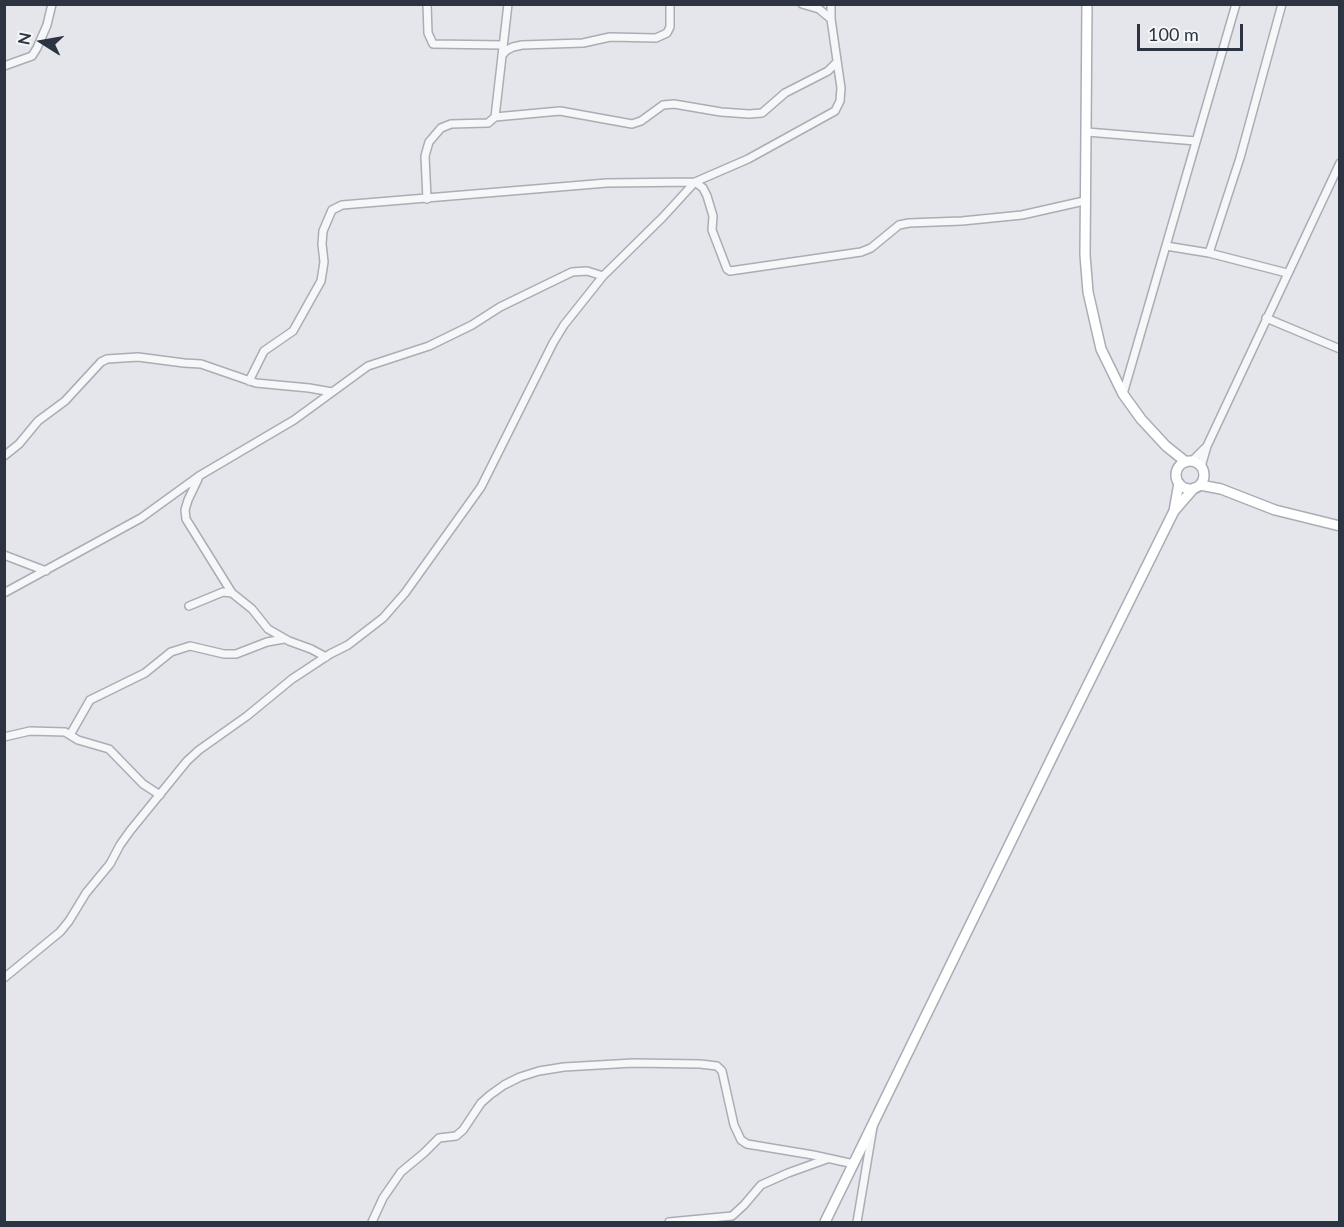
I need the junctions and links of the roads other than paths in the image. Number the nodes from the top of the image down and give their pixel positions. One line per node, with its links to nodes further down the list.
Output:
1 (52, 4): 14 (street)
2 (427, 4): 11 (street)
3 (508, 4): 11 (street)
4 (670, 4): 12 (street)
5 (802, 4): 10 (street)
6 (831, 4): 10 (street)
7 (1088, 4): 16 (main road)
8 (1236, 4): 17 (street)
9 (1282, 4): 23 (street)
10 (831, 19): 13 (street)
11 (503, 45): 12 (street)
12 (502, 56): 15 (street)
13 (837, 62): 15 (street); 19 (street)
14 (4, 66)
15 (495, 117): 20 (street)
16 (1087, 132): 17 (street); 21 (main road)
17 (1196, 141): 22 (street)
18 (1340, 163): 24 (street)
19 (695, 182): 20 (street); 21 (street); 25 (street)
20 (427, 199): 28 (street)
21 (1084, 201): 30 (main road)
22 (1166, 246): 23 (street); 30 (street)
23 (1209, 253): 24 (street)
24 (1287, 273): 26 (street)
25 (603, 276): 29 (street); 49 (street)
26 (1266, 318): 27 (street); 32 (street)
27 (1340, 349)
28 (249, 381): 29 (street); 33 (street)
29 (332, 392): 37 (street)
30 (1123, 394): 31 (main road)
31 (1166, 446): 34 (main road); 36 (main road)
32 (1207, 446): 34 (street); 35 (street)
33 (4, 456)
34 (1189, 462): 35 (main road); 36 (main road)
35 (1202, 470): 39 (main road); 40 (main road)
36 (1177, 471): 38 (main road)
37 (199, 476): 44 (street); 46 (street)
38 (1179, 483): 39 (main road); 41 (main road)
39 (1197, 486): 40 (main road); 41 (main road)
40 (1221, 489): 42 (main road)
41 (1174, 511): 54 (main road)
42 (1340, 526)
43 (4, 555): 44 (street)
44 (46, 571): 45 (street)
45 (4, 593)
46 (232, 593): 47 (street); 48 (street)
47 (189, 606)
48 (284, 639): 49 (street); 50 (street)
49 (326, 657): 52 (street)
50 (70, 735): 51 (street); 52 (street)
51 (4, 737)
52 (160, 795): 53 (street)
53 (4, 978)
54 (873, 1124): 56 (main road); 60 (street)
55 (829, 1159): 56 (street); 57 (street); 58 (street)
56 (854, 1164): 59 (main road)
57 (372, 1222)
58 (669, 1222)
59 (825, 1222)
60 (857, 1222)

